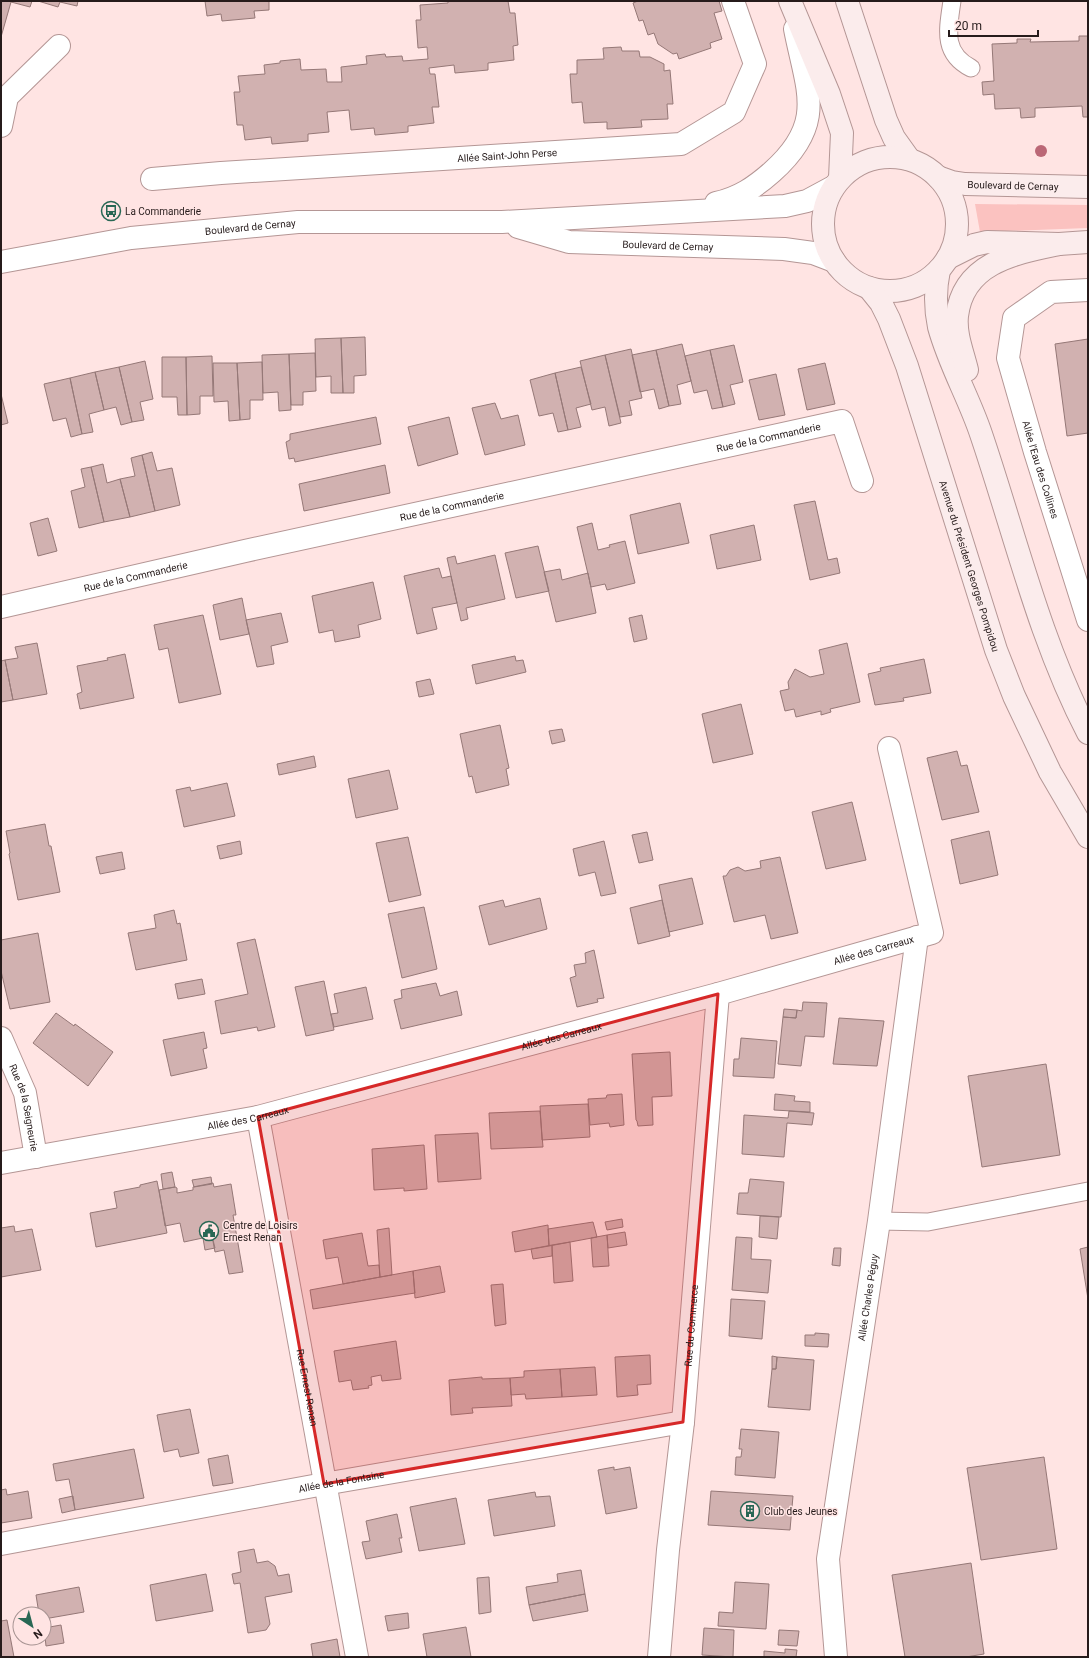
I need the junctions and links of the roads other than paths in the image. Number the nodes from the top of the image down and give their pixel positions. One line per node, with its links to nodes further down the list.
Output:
1 (733, 1): 10 (street, Allée Saint-John Perse)
2 (790, 1): 11 (main road); 13 (street)
3 (847, 1): 8 (main road)
4 (952, 1): 6 (lane)
5 (59, 46): 7 (street)
6 (971, 68)
7 (1, 126)
8 (909, 159): 9 (main road); 11 (main road)
9 (938, 177): 12 (main road, Boulevard de Cernay); 19 (main road)
10 (152, 179)
11 (837, 183): 13 (street, Boulevard de Cernay); 17 (main road)
12 (1088, 187)
13 (678, 212): 14 (street, Boulevard de Cernay)
14 (502, 222): 17 (street, Boulevard de Cernay); 18 (street, Boulevard de Cernay)
15 (1088, 242): 16 (main road)
16 (1059, 244): 19 (main road); 22 (main road)
17 (834, 261): 20 (main road)
18 (1, 262)
19 (943, 264): 20 (main road); 22 (main road)
20 (869, 288): 28 (main road, Avenue du Président Georges Pompidou)
21 (1088, 290): 25 (street, Allée l'Eau des Collines)
22 (981, 433): 26 (main road)
23 (862, 480): 24 (street, Rue de la Commanderie)
24 (1, 607)
25 (1088, 620)
26 (1088, 733)
27 (889, 748): 29 (street, Allée des Carreaux)
28 (1088, 837)
29 (917, 937): 30 (street, Allée des Carreaux); 36 (street, Allée Charles Péguy)
30 (718, 994): 32 (street, Allée des Carreaux); 37 (street, Rue du Commerce)
31 (1, 1038): 33 (street, Rue de la Seigneurie)
32 (258, 1117): 33 (street, Allée des Carreaux); 38 (street, Rue Ernest Renan)
33 (36, 1157): 34 (street, Allée des Carreaux)
34 (1, 1163)
35 (1088, 1191): 36 (lane)
36 (879, 1221): 42 (street, Allée Charles Péguy)
37 (683, 1422): 38 (street, Allée de la Fontaine); 41 (street, Rue du Commerce)
38 (324, 1484): 39 (street, Allée de la Fontaine); 40 (street, Rue Ernest Renan)
39 (1, 1544)
40 (357, 1657)
41 (660, 1657)
42 (836, 1657)

